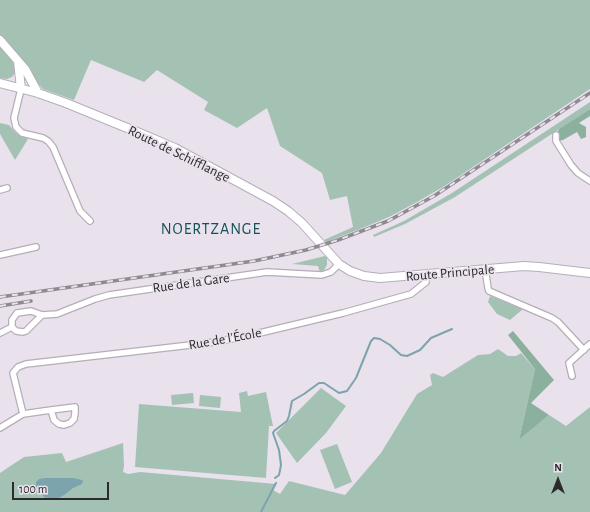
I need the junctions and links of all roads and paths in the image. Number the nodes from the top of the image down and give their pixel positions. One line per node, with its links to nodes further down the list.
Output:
1 (0, 40): 2 (main road)
2 (18, 60): 3 (main road); 4 (main road)
3 (19, 69): 5 (main road); 6 (main road)
4 (28, 74): 6 (main road); 7 (main road)
5 (3, 84): 6 (main road, Route de Schifflange)
6 (21, 89): 7 (main road, Route de Schifflange); 12 (street)
7 (38, 94): 13 (main road, Route de Schifflange)
8 (556, 135): 9 (street)
9 (590, 181)
10 (7, 188): 11 (street)
11 (0, 190)
12 (90, 221)
13 (322, 246): 16 (main road, Route Principale)
14 (36, 247): 15 (street)
15 (0, 255)
16 (339, 264): 19 (main road, Route Principale); 20 (street, Rue de la Gare)
17 (485, 270): 18 (main road, Route Principale); 19 (main road, Route Principale); 24 (street)
18 (590, 274)
19 (426, 275): 27 (street, Rue de l'École)
20 (42, 315): 21 (street); 21 (street, Rue de la Gare)
21 (12, 326): 22 (street, Rue de la Gare)
22 (0, 333)
23 (590, 344): 24 (street)
24 (584, 350): 25 (street)
25 (572, 376)
26 (51, 410): 26 (street); 27 (street)
27 (22, 414): 28 (street)
28 (0, 428)

